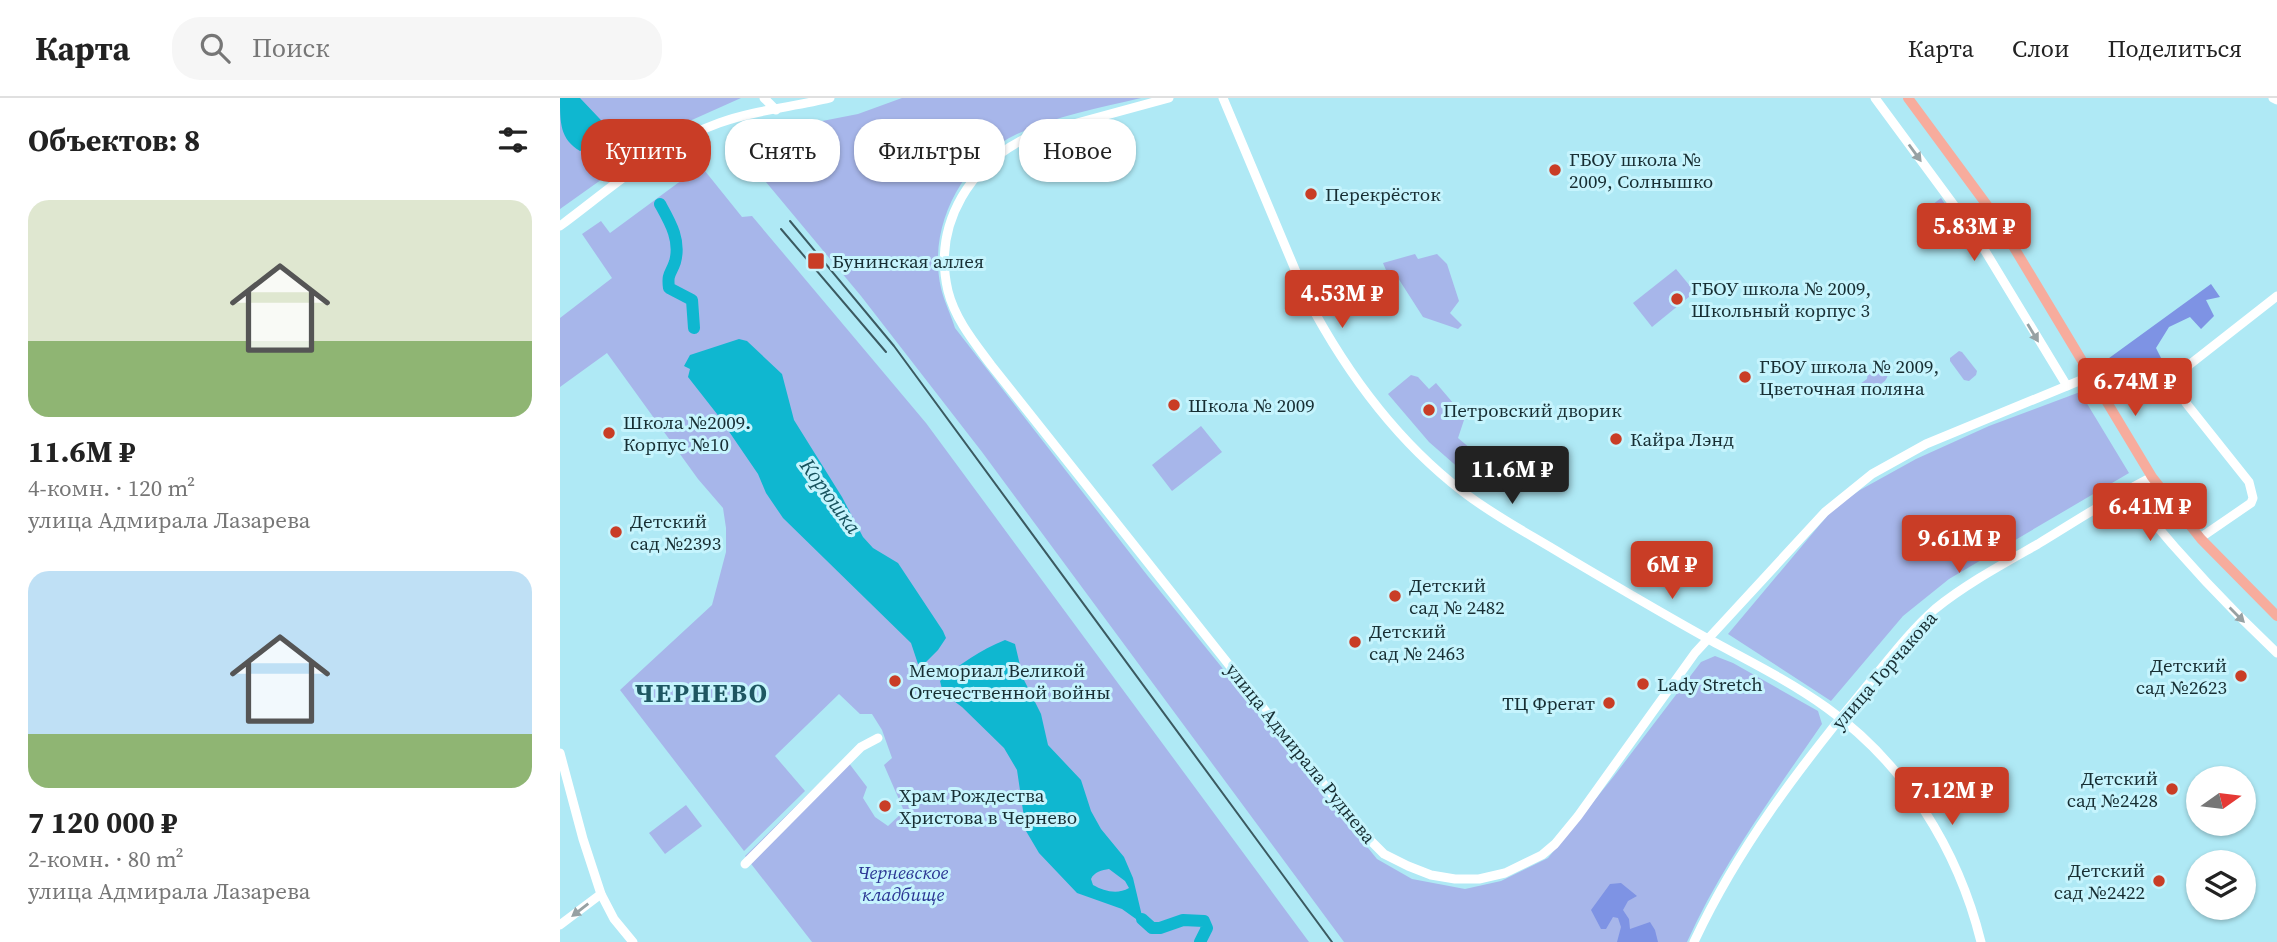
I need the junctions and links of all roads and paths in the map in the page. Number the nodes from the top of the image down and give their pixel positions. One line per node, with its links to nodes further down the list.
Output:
1 (764, 98): 7 (street)
2 (830, 98): 7 (street)
3 (1169, 98): 16 (street, улица Адмирала Руднева)
4 (1223, 98): 16 (street)
5 (1875, 98): 11 (street, one-way to 11)
6 (1908, 98): 10 (main road)
7 (776, 110): 8 (street)
8 (560, 226)
9 (2277, 296): 14 (street)
10 (2091, 376): 11 (street, улица Адмирала Руднева); 12 (main road)
11 (2067, 386): 16 (street, улица Адмирала Руднева)
12 (2152, 477): 13 (street, улица Горчакова); 14 (main road)
13 (2127, 490): 17 (street, one-way to 17); 18 (street, улица Горчакова)
14 (2200, 538): 15 (main road)
15 (2277, 616)
16 (1708, 639): 18 (street)
17 (2277, 653)
18 (1840, 719): 25 (street, улица Горчакова); 26 (street)
19 (878, 738): 21 (street)
20 (560, 752): 22 (street)
21 (745, 864)
22 (601, 894): 23 (street, one-way to 23); 24 (street)
23 (560, 925)
24 (633, 942)
25 (1694, 942)
26 (1982, 942)

